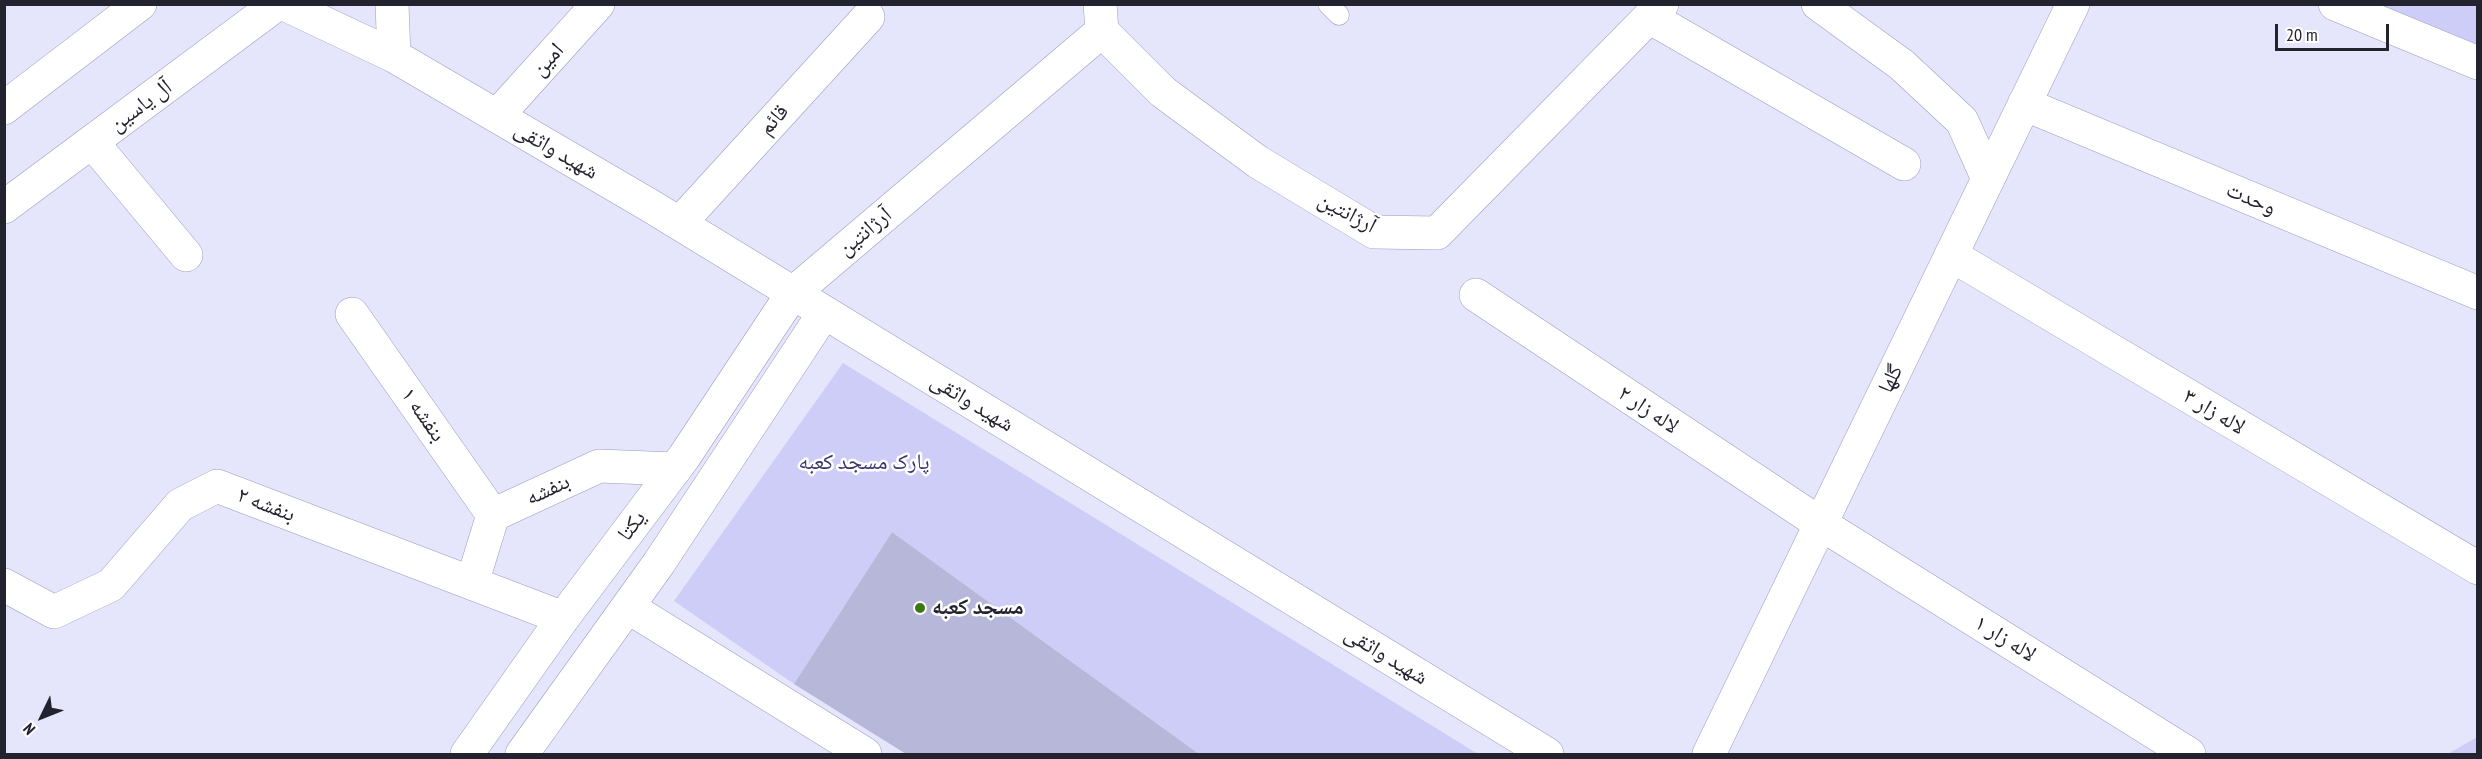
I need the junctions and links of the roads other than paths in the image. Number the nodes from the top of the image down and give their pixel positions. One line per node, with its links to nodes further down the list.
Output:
1 (140, 4): 15 (street)
2 (277, 4): 17 (street, آل یاسین)
3 (284, 4): 12 (street, شهید واثقی)
4 (392, 4): 12 (street)
5 (598, 4): 16 (street, امین)
6 (1818, 4): 19 (street)
7 (2073, 4): 14 (street, گلها)
8 (2335, 4): 13 (street)
9 (1657, 11): 11 (street, آرژانتین); 18 (street)
10 (868, 17): 21 (street, قائم)
11 (1101, 18): 25 (street, آرژانتین)
12 (394, 56): 16 (street, شهید واثقی)
13 (2478, 63)
14 (2024, 104): 19 (street, گلها); 24 (street, وحدت)
15 (4, 108)
16 (497, 116): 21 (street, شهید واثقی)
17 (92, 142): 20 (street, آل یاسین); 22 (street)
18 (1904, 164)
19 (1988, 179): 23 (street, گلها)
20 (4, 207)
21 (681, 223): 25 (street, شهید واثقی)
22 (186, 255)
23 (1952, 255): 32 (street, گلها); 33 (street, لاله زار ۳)
24 (2478, 293)
25 (792, 294): 27 (street, شهید واثقی); 29 (street, یکتا)
26 (1476, 295): 32 (street, لاله زار ۲)
27 (824, 313): 30 (street, یکتا); 41 (street, شهید واثقی)
28 (352, 314): 31 (street, بنفشه ۱)
29 (680, 463): 30 (street); 31 (street, بنفشه); 37 (street, یکتا)
30 (715, 478): 36 (street, یکتا)
31 (493, 515): 34 (street)
32 (1821, 524): 42 (street, گلها); 43 (street, لاله زار ۱)
33 (2478, 568)
34 (472, 584): 35 (street, بنفشه ۲); 37 (street, بنفشه ۲)
35 (4, 585)
36 (628, 607): 39 (street, یکتا); 40 (street)
37 (563, 618): 38 (street, یکتا)
38 (467, 754)
39 (522, 754)
40 (865, 754)
41 (1547, 754)
42 (1709, 754)
43 (2190, 754)

